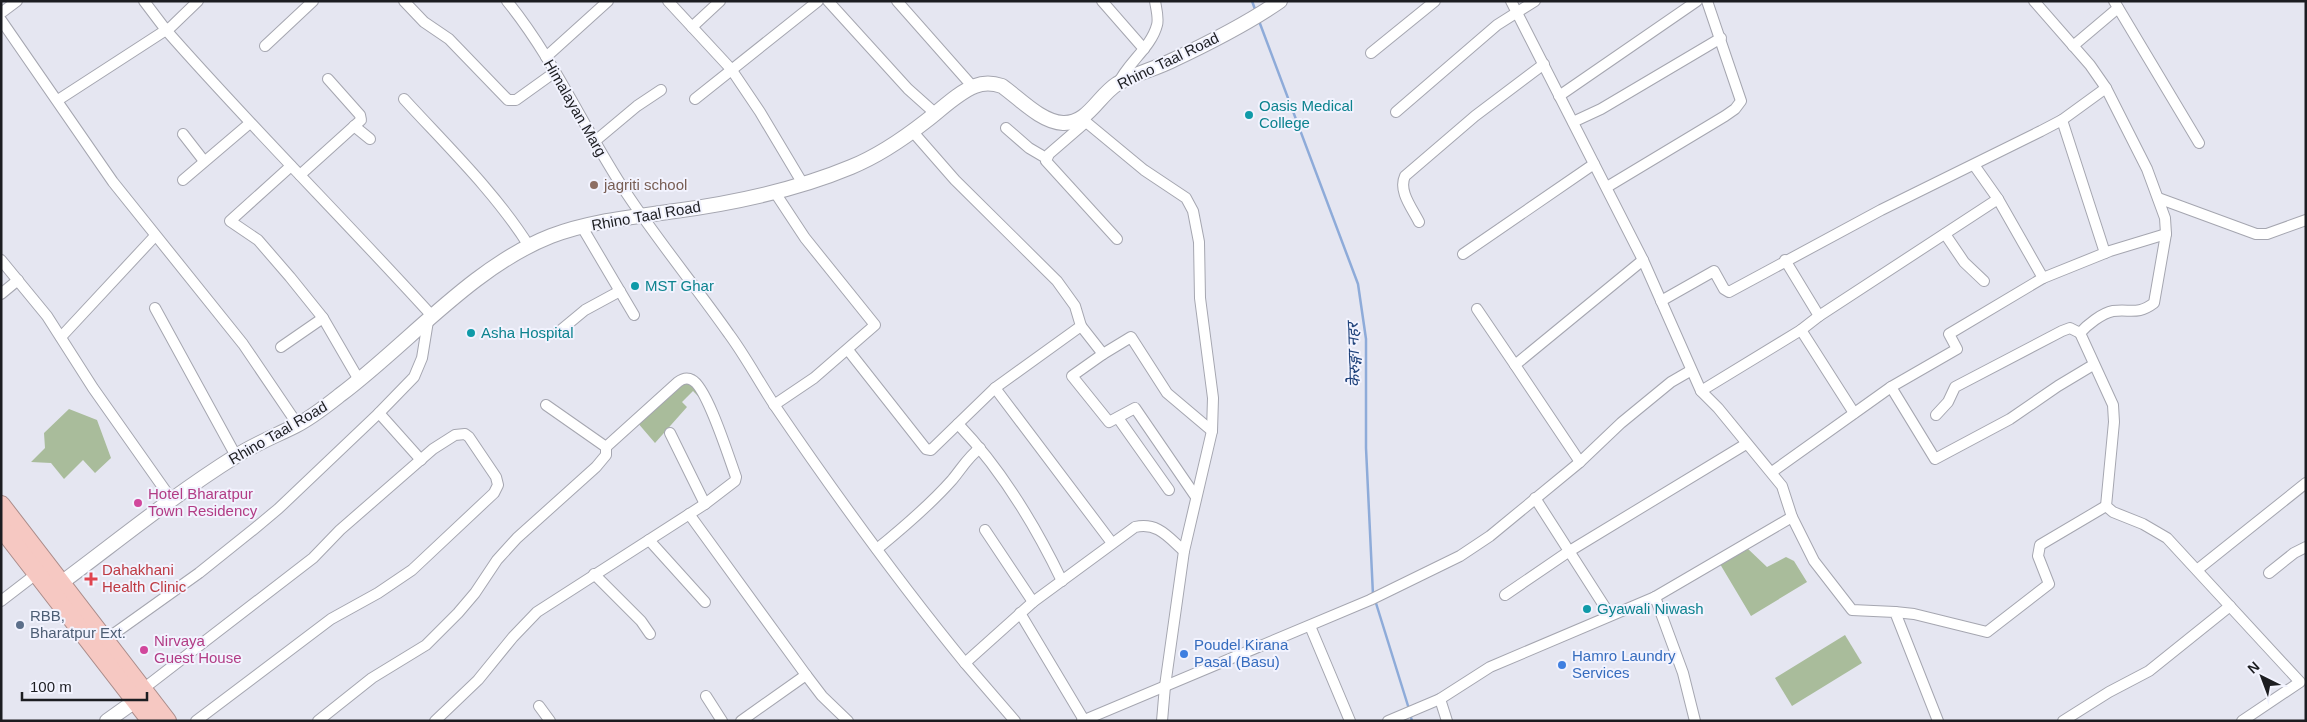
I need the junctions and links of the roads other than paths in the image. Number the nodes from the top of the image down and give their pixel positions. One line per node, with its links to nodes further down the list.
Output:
1 (17, 1): 24 (street)
2 (144, 1): 27 (street)
3 (198, 1): 27 (street)
4 (312, 1): 30 (street)
5 (404, 1): 37 (street)
6 (507, 1): 34 (street, Himalayan Marg)
7 (608, 1): 34 (street)
8 (668, 1): 26 (street)
9 (720, 1): 26 (street)
10 (818, 1): 36 (street)
11 (828, 1): 48 (street)
12 (897, 1): 40 (street)
13 (1102, 1): 32 (street)
14 (1155, 1): 32 (street)
15 (1280, 1): 39 (street, Rhino Taal Road)
16 (1435, 1): 33 (street)
17 (1511, 1): 23 (street)
18 (1535, 1): 23 (street)
19 (1698, 1): 43 (street)
20 (1707, 1): 29 (street)
21 (2034, 1): 31 (street)
22 (2116, 5): 31 (street); 59 (street)
23 (1516, 12): 35 (street); 47 (street)
24 (1, 13)
25 (1, 20): 28 (street)
26 (692, 27): 36 (street)
27 (166, 30): 46 (street); 52 (street)
28 (6, 37): 46 (street)
29 (1720, 38): 51 (street); 68 (street)
30 (265, 46)
31 (2073, 46): 41 (street)
32 (1144, 49): 39 (street)
33 (1371, 53)
34 (546, 57): 37 (street, Himalayan Marg)
35 (1544, 64): 43 (street); 74 (street)
36 (731, 70): 45 (street); 67 (street)
37 (555, 72): 58 (street, Himalayan Marg)
38 (328, 79): 53 (street)
39 (1118, 84): 49 (street, Rhino Taal Road)
40 (973, 87): 48 (street, Rhino Taal Road); 49 (street)
41 (2106, 88): 50 (street); 70 (street)
42 (661, 90): 58 (street)
43 (1559, 96): 51 (street)
44 (404, 99): 80 (street)
45 (695, 99)
46 (58, 100): 78 (street)
47 (1396, 112)
48 (936, 114): 55 (street, Rhino Taal Road)
49 (1085, 119): 60 (street); 121 (street)
50 (2062, 120): 63 (street); 81 (street)
51 (1573, 122): 62 (street)
52 (250, 123): 61 (street); 64 (street)
53 (354, 126): 57 (street); 65 (street)
54 (1006, 128): 60 (street)
55 (913, 132): 67 (street, Rhino Taal Road); 98 (street)
56 (183, 134): 61 (street)
57 (370, 139)
58 (594, 142): 72 (street, Himalayan Marg)
59 (2199, 143)
60 (1046, 158): 79 (street)
61 (204, 161): 66 (street)
62 (1594, 164): 68 (street); 82 (street)
63 (1974, 165): 71 (street); 85 (street)
64 (291, 166): 65 (street); 96 (street)
65 (300, 175): 97 (street)
66 (183, 180)
67 (804, 184): 69 (street, Rhino Taal Road)
68 (1607, 187): 84 (street)
69 (774, 191): 72 (street, Rhino Taal Road); 104 (street)
70 (2158, 198): 73 (street); 77 (street)
71 (1998, 199): 76 (street); 86 (street)
72 (642, 215): 75 (street, Rhino Taal Road); 114 (street, Himalayan Marg)
73 (2306, 220)
74 (1419, 222)
75 (582, 227): 80 (street, Rhino Taal Road); 89 (street)
76 (1944, 234): 88 (street); 95 (street)
77 (2166, 234): 81 (street); 100 (street)
78 (156, 236): 102 (street); 120 (street)
79 (1118, 239)
80 (529, 246): 97 (street, Rhino Taal Road)
81 (2105, 253): 86 (street)
82 (1463, 254)
83 (1, 260): 87 (street)
84 (1643, 260): 91 (street); 106 (street)
85 (1785, 260): 91 (street); 95 (street)
86 (2044, 278): 110 (street)
87 (18, 280): 90 (street); 102 (street)
88 (1984, 281)
89 (620, 291): 94 (street); 101 (street)
90 (1, 294)
91 (1661, 301): 108 (street)
92 (155, 308): 126 (street)
93 (1477, 310): 106 (street)
94 (634, 315)
95 (1819, 316): 99 (street)
96 (323, 318): 103 (street); 109 (street)
97 (430, 319): 109 (street, Rhino Taal Road); 115 (street)
98 (1081, 326): 105 (street); 111 (street)
99 (1801, 330): 112 (street); 116 (street)
100 (2080, 333): 107 (street); 117 (street)
101 (556, 334)
102 (61, 337): 134 (street)
103 (281, 348)
104 (848, 350): 114 (street); 119 (street)
105 (1103, 354): 118 (street); 121 (street)
106 (1515, 365): 128 (street)
107 (2093, 365): 110 (street); 137 (street)
108 (1690, 371): 112 (street); 128 (street)
109 (359, 380): 120 (street, Rhino Taal Road)
110 (1891, 387): 116 (street)
111 (995, 388): 119 (street); 143 (street)
112 (1701, 391): 123 (street)
113 (546, 405): 124 (street)
114 (774, 405): 145 (street, Himalayan Marg)
115 (379, 413): 127 (street); 165 (street)
116 (1854, 413): 129 (street)
117 (1936, 415)
118 (1118, 418): 131 (street); 132 (street)
119 (958, 424): 125 (street)
120 (298, 425): 126 (street, Rhino Taal Road)
121 (1212, 431): 132 (street)
122 (670, 432): 135 (street)
123 (1746, 444): 129 (street); 147 (street)
124 (606, 448): 135 (street); 179 (street)
125 (980, 448): 145 (street); 152 (street)
126 (236, 456): 134 (street, Rhino Taal Road)
127 (422, 460): 170 (street); 178 (street)
128 (1580, 462): 133 (street)
129 (1772, 472): 139 (street)
130 (2306, 483): 149 (street)
131 (1169, 490)
132 (1196, 497): 146 (street)
133 (1535, 498): 147 (street); 163 (street)
134 (172, 500): 153 (street, Rhino Taal Road)
135 (705, 504): 138 (street)
136 (1, 505): 148 (highway)
137 (2106, 506): 149 (street); 160 (street)
138 (689, 514): 142 (street); 167 (street)
139 (1792, 517): 155 (street); 160 (street)
140 (1, 527): 148 (highway)
141 (985, 530): 158 (street)
142 (649, 540): 151 (street); 157 (street)
143 (1112, 542): 146 (street); 152 (street)
144 (2306, 547): 150 (street)
145 (877, 548): 166 (street, Himalayan Marg)
146 (1184, 551): 169 (street)
147 (1568, 552): 154 (street); 162 (street)
148 (43, 569): 153 (highway); 156 (street)
149 (2197, 570): 159 (street)
150 (2269, 573)
151 (594, 574): 164 (street); 180 (street)
152 (1062, 581): 158 (street)
153 (56, 587): 165 (highway)
154 (1505, 595)
155 (1655, 597): 162 (street); 190 (street)
156 (1, 601)
157 (705, 602)
158 (1033, 602): 161 (street)
159 (2230, 606): 168 (street); 192 (street)
160 (1895, 612): 191 (street)
161 (1020, 613): 166 (street); 174 (street)
162 (1610, 615): 172 (street)
163 (1310, 626): 169 (street); 187 (street)
164 (650, 634)
165 (100, 644): 170 (highway)
166 (965, 663): 185 (street, Himalayan Marg)
167 (806, 675): 183 (street); 184 (street)
168 (2303, 680): 193 (street)
169 (1165, 686): 174 (street); 186 (street)
170 (139, 694): 175 (street); 176 (highway); 177 (highway)
171 (706, 696): 182 (street)
172 (1440, 699): 188 (street); 189 (street)
173 (539, 706): 181 (street)
174 (1083, 720)
175 (107, 721)
176 (151, 721)
177 (167, 721)
178 (196, 721)
179 (318, 721)
180 (436, 721)
181 (550, 721)
182 (722, 721)
183 (740, 721)
184 (848, 721)
185 (1015, 721)
186 (1162, 721)
187 (1350, 721)
188 (1388, 721)
189 (1447, 721)
190 (1695, 721)
191 (1938, 721)
192 (2063, 721)
193 (2242, 721)

